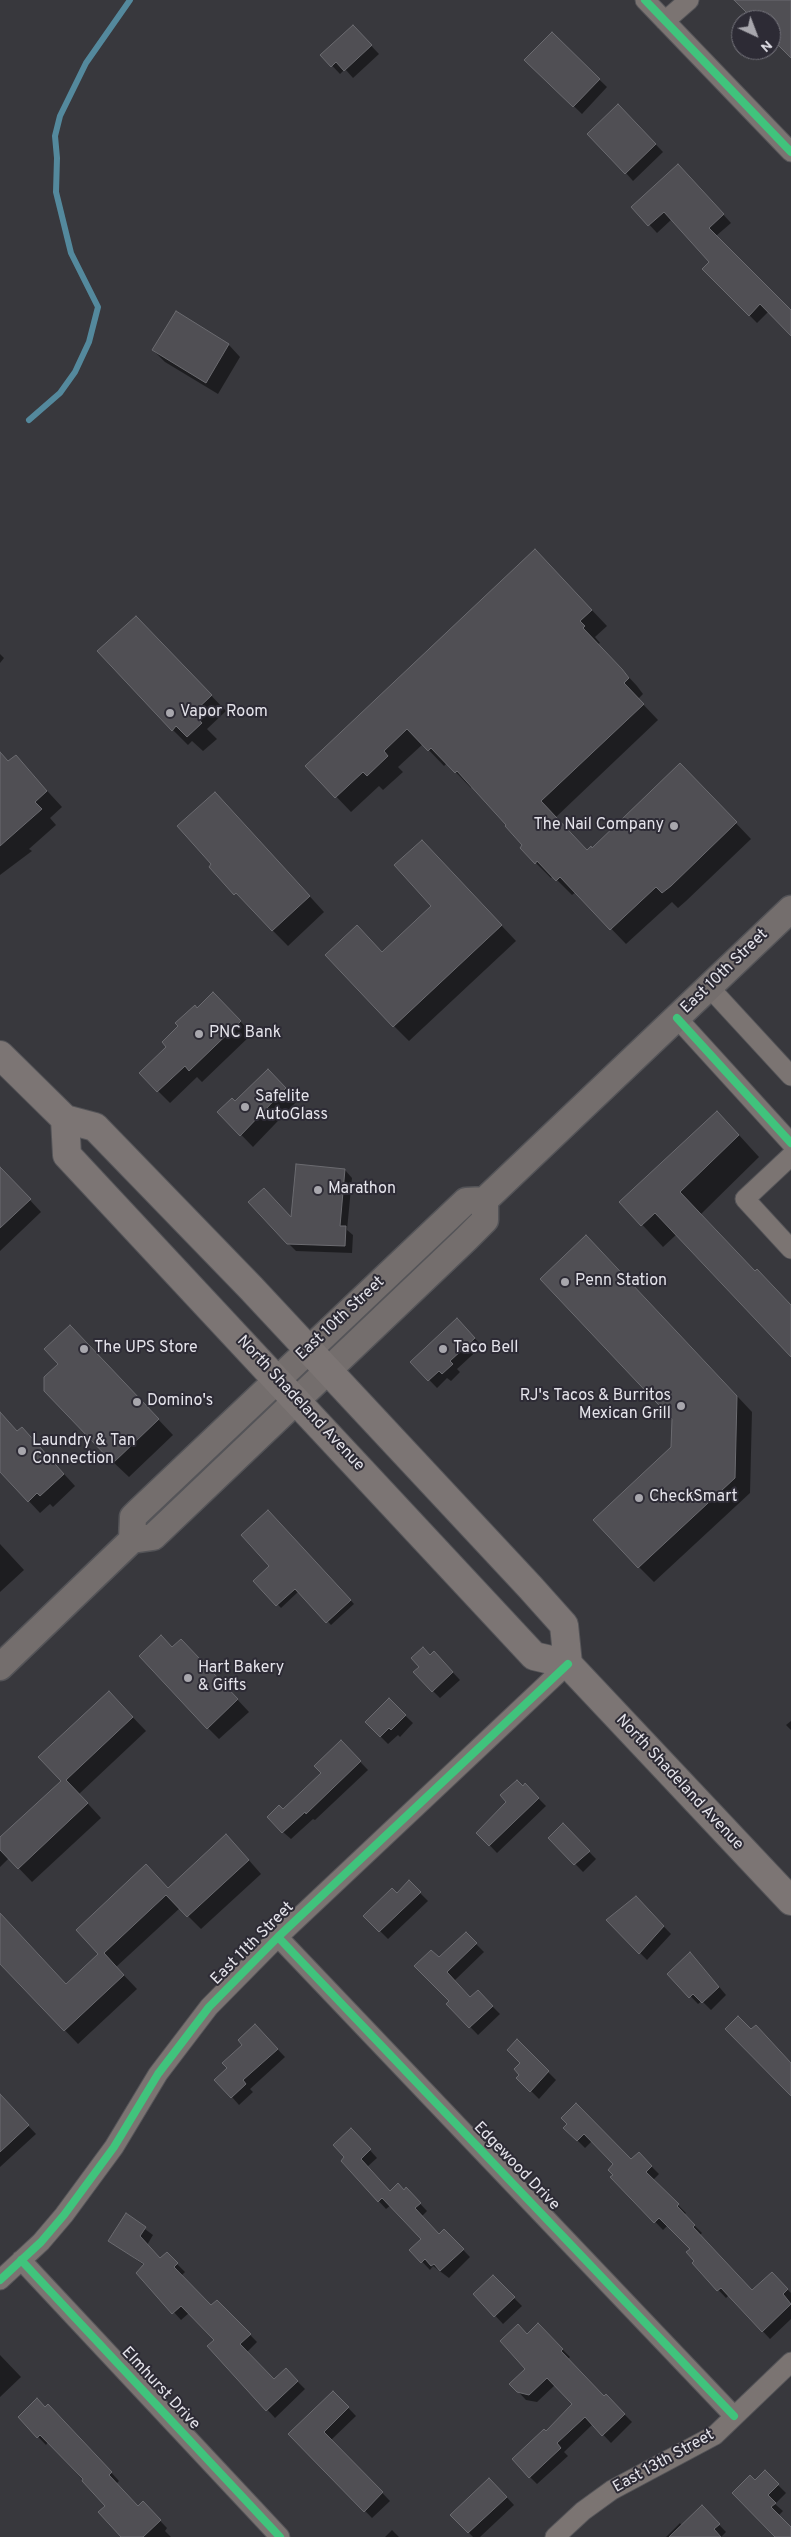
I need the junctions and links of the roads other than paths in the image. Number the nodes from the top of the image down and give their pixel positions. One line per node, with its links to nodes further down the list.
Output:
1 (645, 0): 3 (street)
2 (688, 0): 3 (street)
3 (665, 22): 4 (street)
4 (791, 152)
5 (791, 909): 6 (main road, East 10th Street)
6 (709, 987): 7 (main road, East 10th Street); 9 (street)
7 (677, 1018): 11 (street); 13 (main road, East 10th Street)
8 (0, 1054): 10 (main road)
9 (791, 1076)
10 (65, 1119): 15 (main road); 17 (main road, North Shadeland Avenue)
11 (791, 1143)
12 (791, 1156): 14 (street)
13 (485, 1200): 15 (main road, East 10th Street); 16 (main road, East 10th Street)
14 (791, 1249)
15 (308, 1350): 16 (main road); 17 (main road, East 10th Street)
16 (328, 1371): 18 (main road, East 10th Street); 20 (main road)
17 (277, 1380): 18 (main road, North Shadeland Avenue); 19 (main road, East 10th Street)
18 (297, 1400): 19 (main road, East 10th Street); 20 (main road, North Shadeland Avenue)
19 (132, 1540): 21 (main road)
20 (568, 1664): 22 (main road, North Shadeland Avenue); 23 (street, East 11th Street)
21 (0, 1667)
22 (791, 1901)
23 (278, 1936): 24 (street, East 11th Street); 27 (street, Edgewood Drive)
24 (21, 2260): 25 (street, East 11th Street); 28 (street, Elmhurst Drive)
25 (0, 2280)
26 (791, 2362): 27 (street, East 13th Street)
27 (734, 2416): 29 (street, East 13th Street)
28 (280, 2537)
29 (555, 2537)

